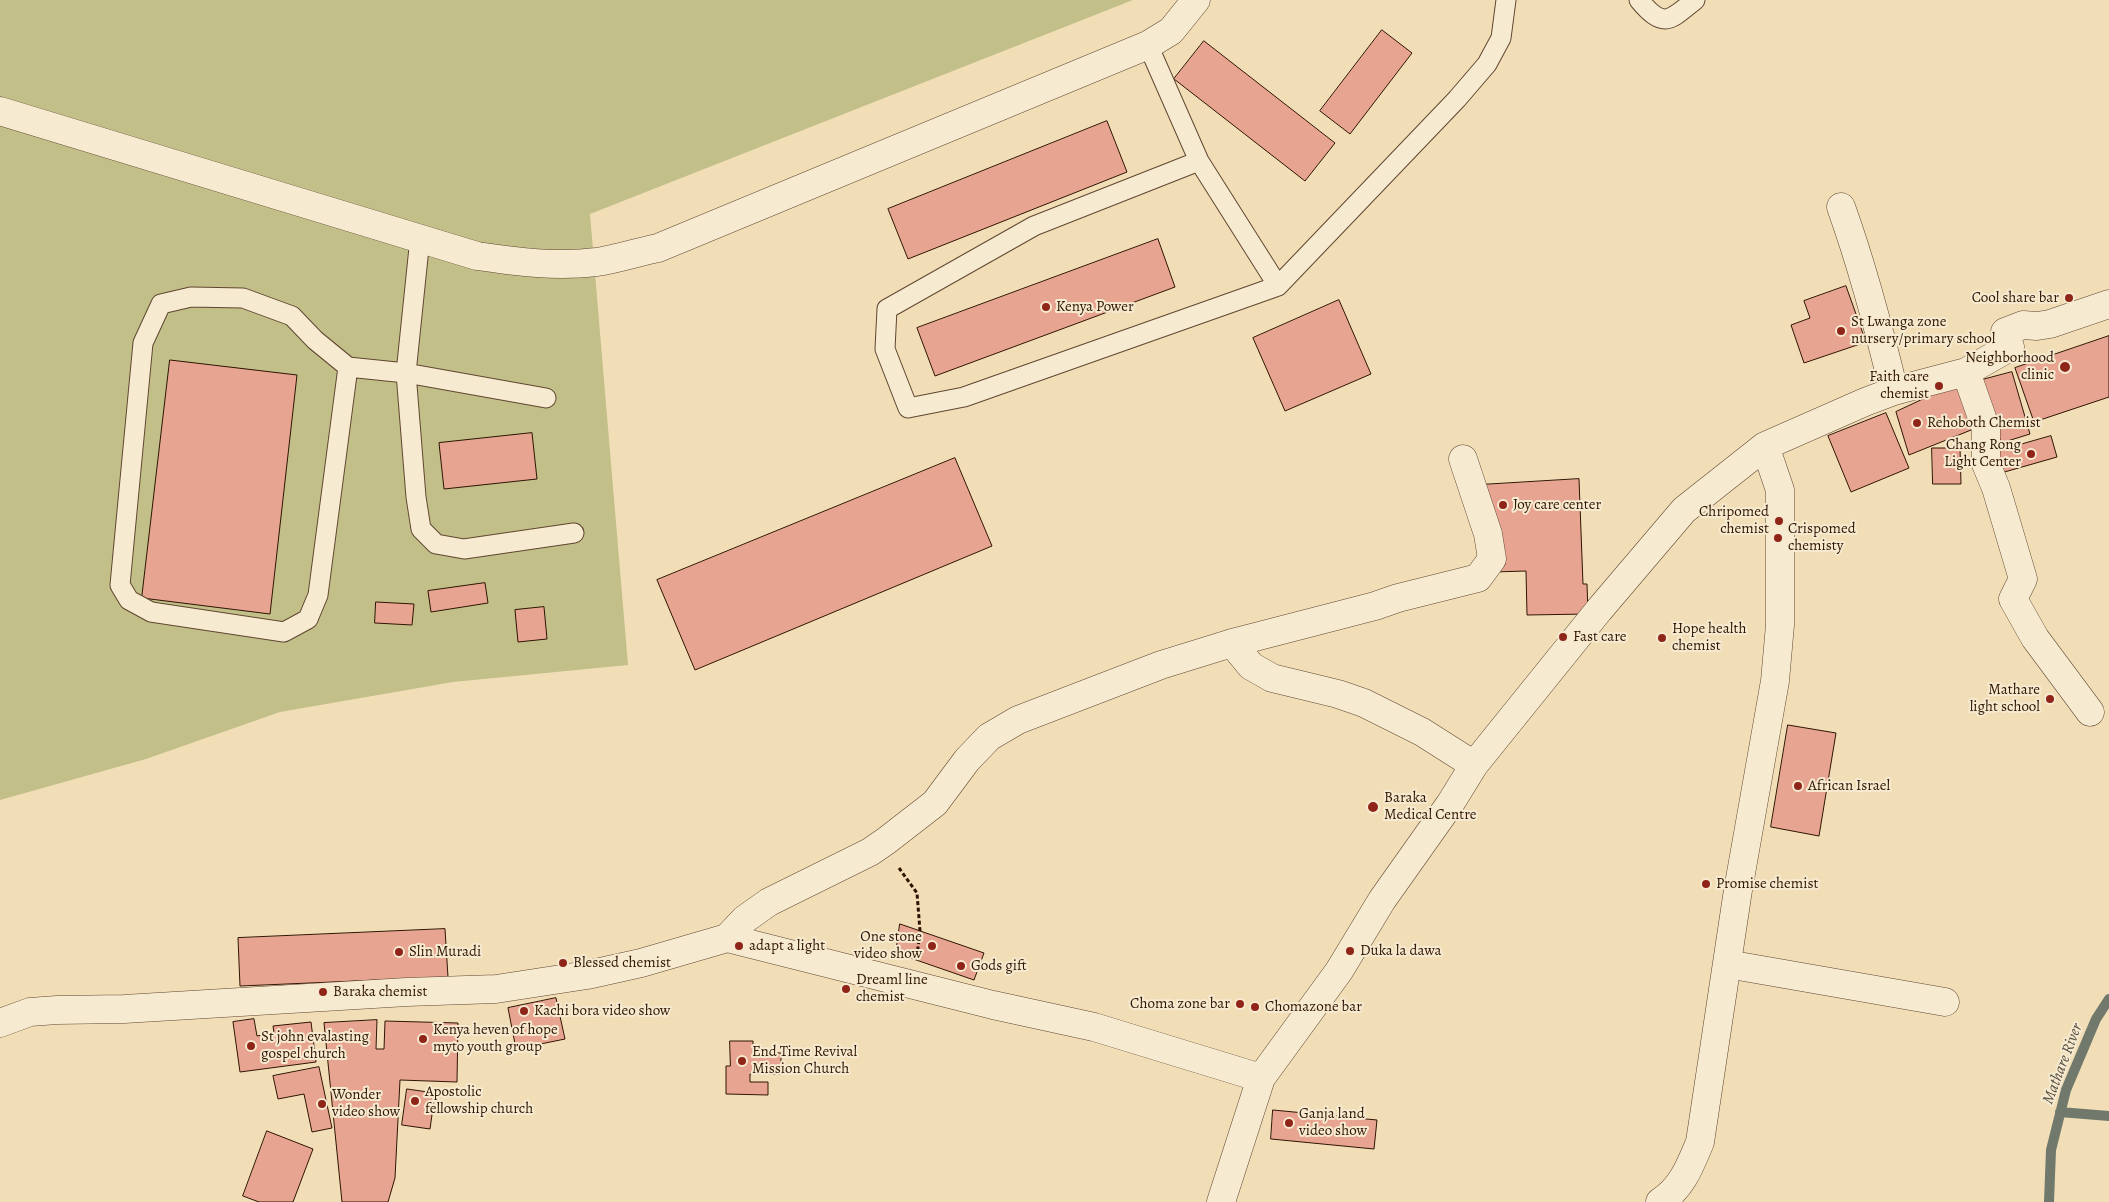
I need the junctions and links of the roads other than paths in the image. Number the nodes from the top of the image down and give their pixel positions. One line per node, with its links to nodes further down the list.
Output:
1 (1196, 0): 5 (street)
2 (1506, 0): 10 (lane)
3 (1639, 0): 4 (lane)
4 (1695, 0)
5 (1148, 45): 7 (lane); 9 (street)
6 (0, 111): 9 (street)
7 (1199, 161): 10 (lane); 10 (lane)
8 (1841, 207): 15 (street)
9 (420, 238): 14 (lane)
10 (1278, 286)
11 (2109, 304): 13 (street)
12 (348, 367): 12 (lane); 14 (lane)
13 (1966, 372): 15 (street); 21 (street)
14 (406, 373): 16 (lane); 19 (lane)
15 (1894, 392): 17 (street)
16 (546, 398)
17 (1765, 446): 22 (street); 24 (street)
18 (1463, 459): 20 (street)
19 (574, 533)
20 (1232, 643): 22 (street); 23 (street)
21 (2090, 712)
22 (1474, 765): 27 (street)
23 (727, 938): 26 (street); 27 (street)
24 (1727, 964): 25 (street); 29 (street)
25 (1945, 1002)
26 (0, 1023)
27 (1262, 1078): 28 (street)
28 (1221, 1202)
29 (1660, 1202)

